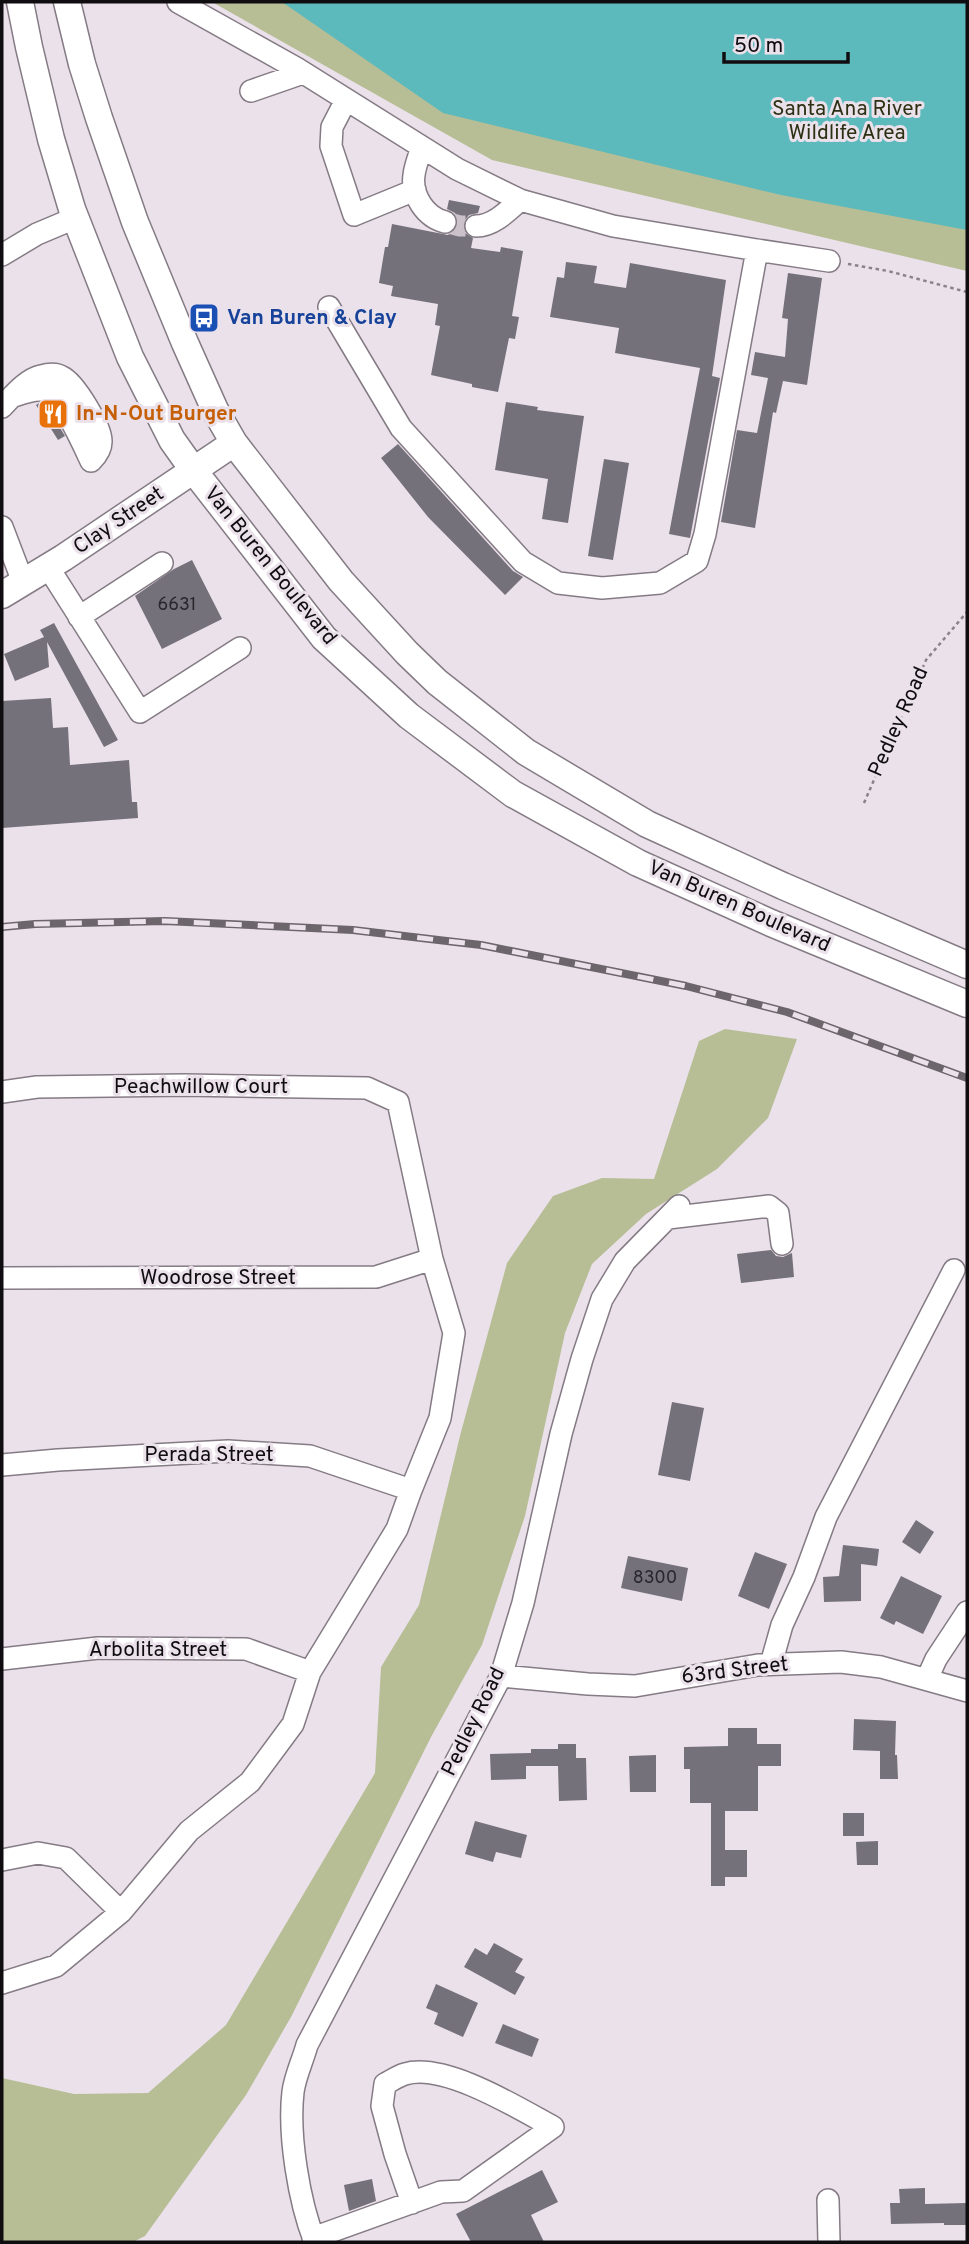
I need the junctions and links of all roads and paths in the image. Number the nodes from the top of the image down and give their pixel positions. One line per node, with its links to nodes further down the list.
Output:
1 (20, 2): 10 (main road, Van Buren Boulevard)
2 (67, 2): 19 (main road, Van Buren Boulevard)
3 (178, 2): 4 (street)
4 (303, 73): 5 (street); 6 (street)
5 (251, 91)
6 (346, 100): 7 (street); 8 (street)
7 (422, 147): 8 (street); 9 (street)
8 (415, 190): 11 (street)
9 (520, 200): 12 (street); 13 (street)
10 (75, 218): 14 (street); 21 (main road, Van Buren Boulevard)
11 (445, 222)
12 (476, 226)
13 (757, 250): 15 (street); 17 (street)
14 (2, 255)
15 (829, 261): 16 (path)
16 (967, 292)
17 (329, 307)
18 (8, 401): 20 (street)
19 (234, 443): 21 (main road, Clay Street); 30 (main road, Van Buren Boulevard)
20 (91, 461)
21 (194, 471): 24 (main road, Clay Street); 31 (main road, Van Buren Boulevard)
22 (2, 527): 25 (street)
23 (162, 564): 27 (street)
24 (48, 567): 25 (main road, Clay Street); 27 (street)
25 (12, 589)
26 (967, 612): 29 (path, Pedley Road)
27 (79, 617): 28 (street)
28 (240, 648)
29 (864, 803)
30 (967, 965)
31 (967, 1004)
32 (2, 1092): 34 (street, Peachwillow Court)
33 (782, 1244): 43 (street, Pedley Road)
34 (432, 1259): 36 (street, Woodrose Street); 38 (street)
35 (954, 1270): 41 (street)
36 (2, 1278)
37 (2, 1465): 38 (street, Perada Street)
38 (411, 1490): 42 (street)
39 (967, 1612): 44 (street)
40 (2, 1659): 42 (street, Arbolita Street)
41 (771, 1664): 43 (street, 63rd Street); 44 (street, 63rd Street)
42 (310, 1672): 47 (street)
43 (500, 1675): 51 (street, Pedley Road)
44 (927, 1679): 45 (street, 63rd Street)
45 (967, 1691)
46 (2, 1860): 47 (street)
47 (121, 1912): 48 (street)
48 (2, 1983)
49 (828, 2200): 52 (street)
50 (412, 2203): 50 (street); 51 (street)
51 (314, 2240)
52 (829, 2242)

